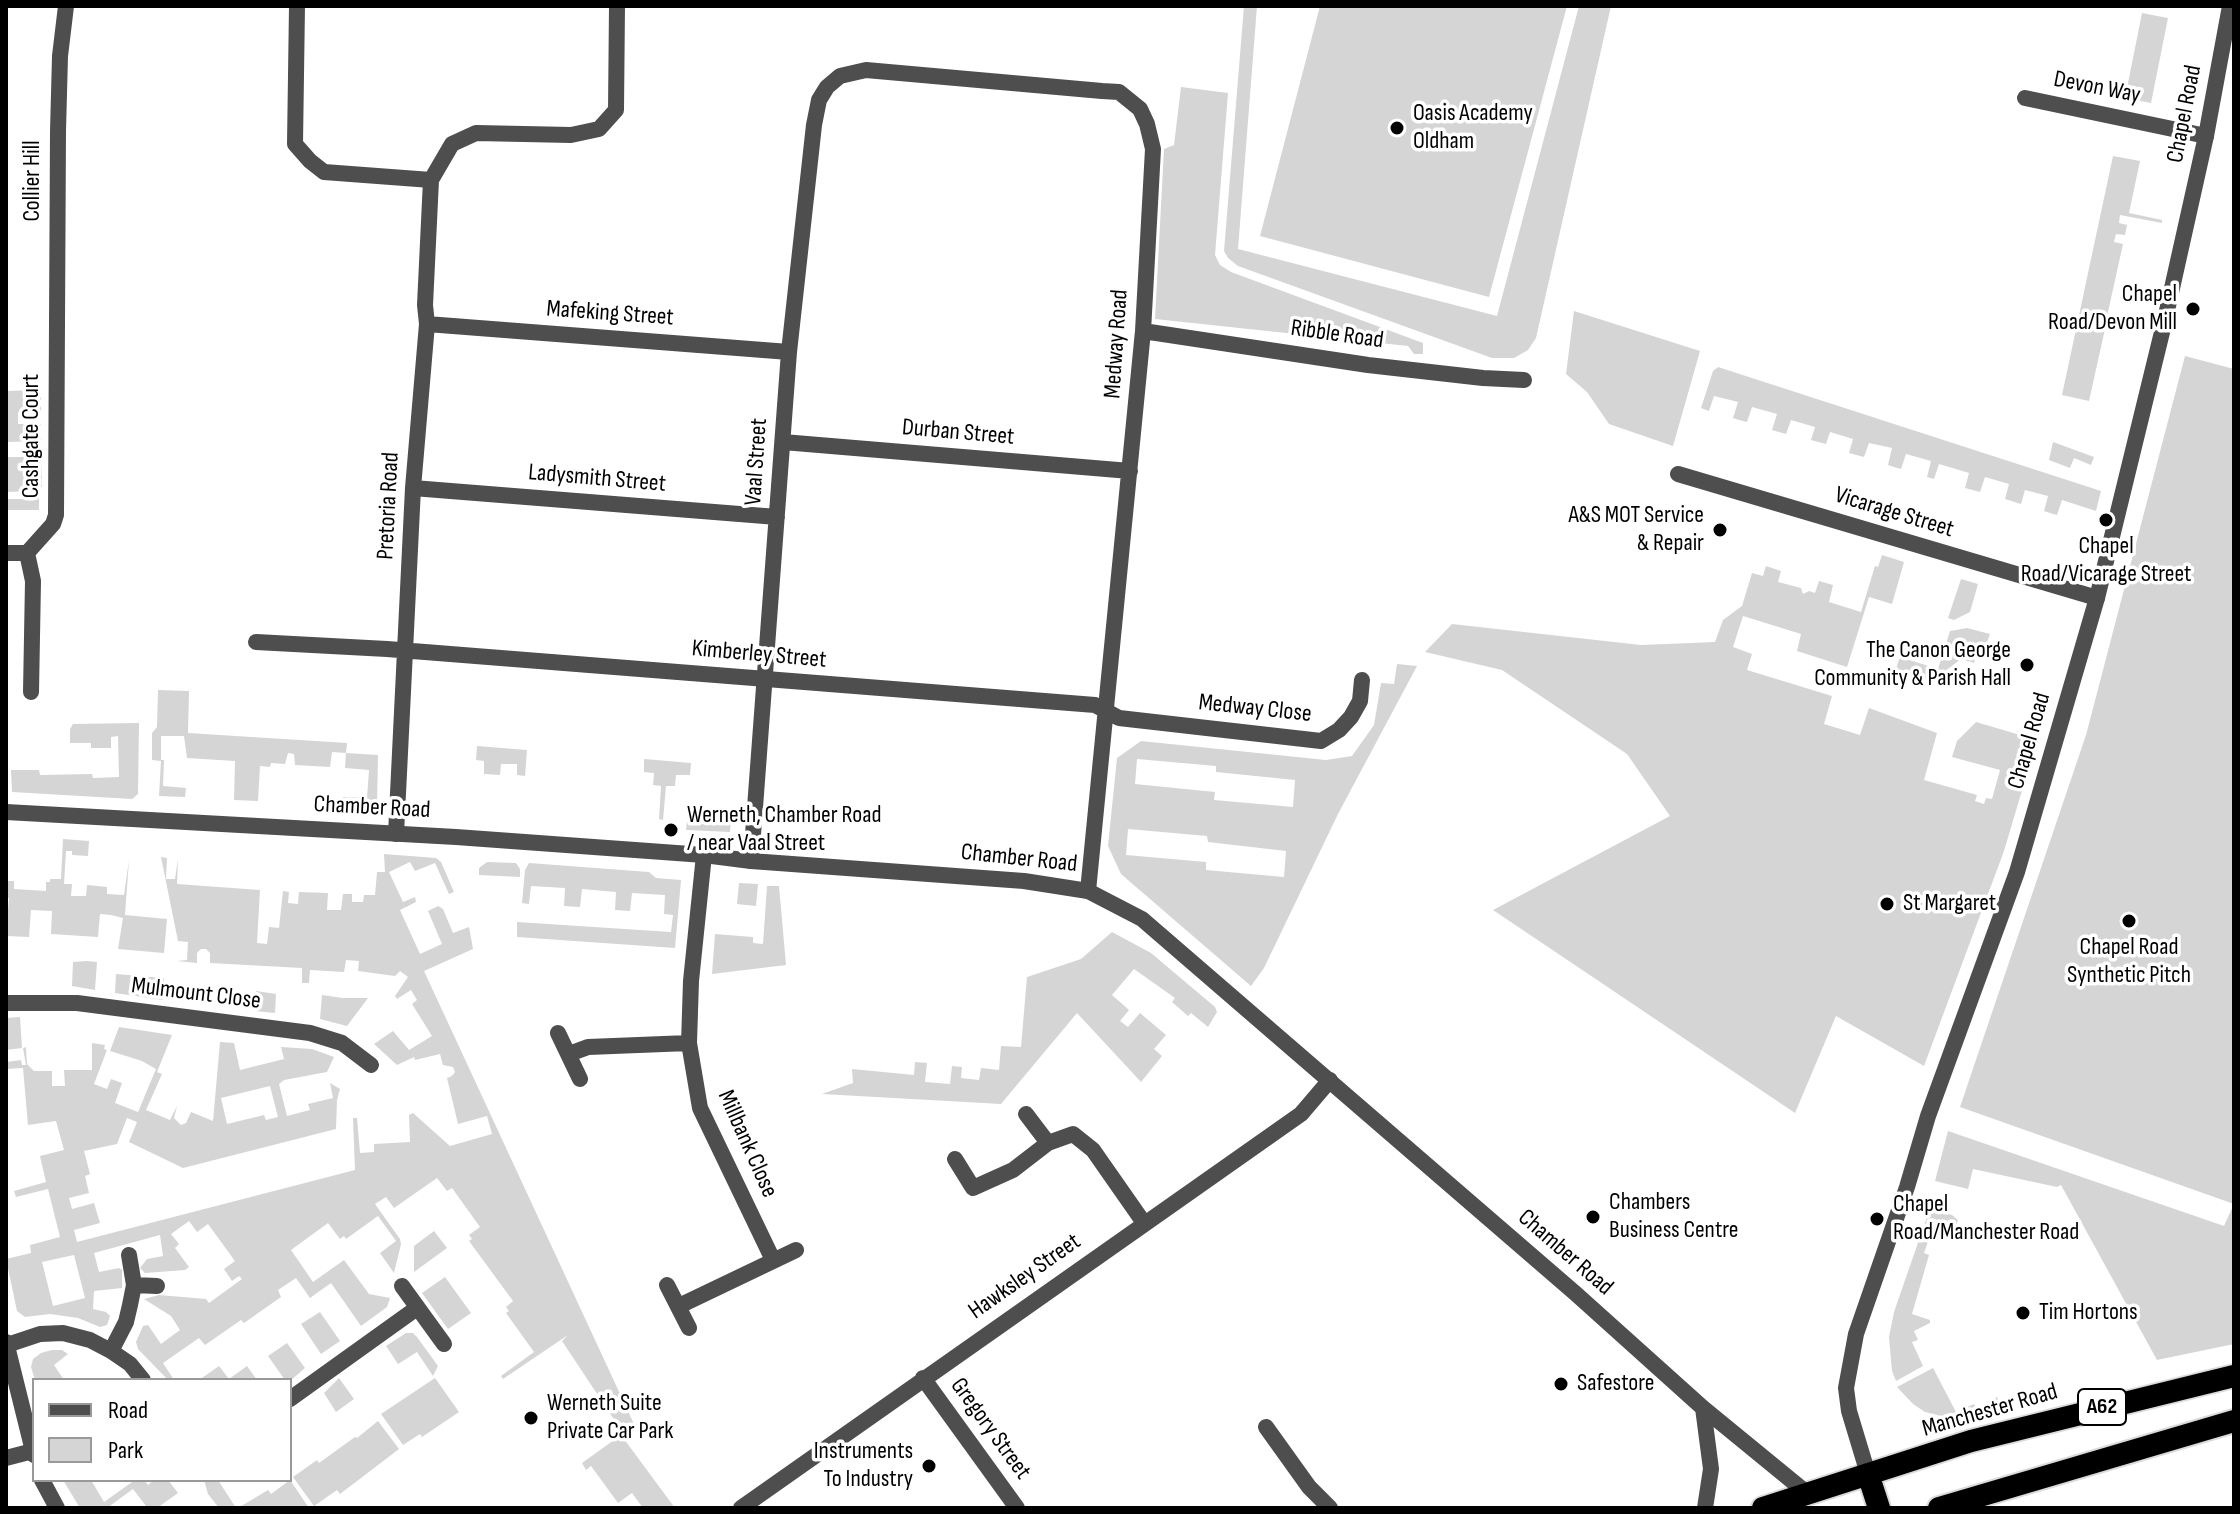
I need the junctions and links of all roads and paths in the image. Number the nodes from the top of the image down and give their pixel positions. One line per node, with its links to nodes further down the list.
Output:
1 (66, 6): 12 (street, Collier Hill)
2 (297, 6): 8 (street)
3 (617, 6): 8 (street, Pretoria Road)
4 (2230, 6): 7 (street, Chapel Road)
5 (840, 76): 10 (street, Medway Road); 11 (street, Vaal Street)
6 (2025, 98): 7 (street, Devon Way)
7 (2206, 136): 21 (street, Chapel Road)
8 (431, 180): 9 (street, Pretoria Road)
9 (427, 324): 11 (street, Mafeking Street); 17 (street, Pretoria Road)
10 (1143, 331): 13 (street, Ribble Road); 15 (street, Medway Road)
11 (789, 352): 14 (street, Vaal Street)
12 (56, 357): 20 (street, Cashgate Court)
13 (1524, 380)
14 (783, 442): 15 (street, Durban Street); 18 (street, Vaal Street)
15 (1130, 471): 27 (street, Medway Road)
16 (1678, 474): 21 (street, Vicarage Street)
17 (413, 488): 18 (street, Ladysmith Street); 23 (street, Pretoria Road)
18 (777, 517): 24 (street, Vaal Street)
19 (6, 553): 20 (street)
20 (27, 553): 26 (street)
21 (2097, 598): 67 (street, Chapel Road)
22 (256, 642): 23 (street, Kimberley Street)
23 (405, 652): 24 (street, Kimberley Street); 29 (street, Pretoria Road)
24 (764, 679): 27 (street, Kimberley Street); 31 (street, Vaal Street)
25 (1362, 680): 27 (street, Medway Close)
26 (31, 692)
27 (1107, 712): 32 (street, Medway Road)
28 (6, 812): 29 (street, Chamber Road)
29 (396, 834): 30 (street, Chamber Road)
30 (704, 855): 31 (street, Chamber Road); 35 (street, Millbank Close)
31 (751, 861): 32 (street, Chamber Road)
32 (1088, 891): 39 (street, Chamber Road)
33 (6, 1003): 37 (street, Mulmount Close)
34 (558, 1033): 36 (street)
35 (689, 1043): 36 (street); 46 (street, Millbank Close)
36 (569, 1054): 38 (street)
37 (371, 1065)
38 (580, 1079)
39 (1330, 1080): 43 (street, Hawksley Street); 61 (street, Chamber Road)
40 (1026, 1114): 41 (street)
41 (1048, 1143): 42 (street); 43 (street)
42 (955, 1159)
43 (1144, 1223): 59 (street, Hawksley Street)
44 (796, 1250): 46 (street)
45 (129, 1255): 47 (street)
46 (773, 1260): 51 (street)
47 (134, 1285): 49 (street); 56 (street)
48 (667, 1285): 51 (street)
49 (157, 1286)
50 (402, 1286): 52 (street)
51 (679, 1306): 53 (street)
52 (417, 1308): 55 (street); 60 (street)
53 (689, 1328)
54 (6, 1344): 56 (street); 64 (street)
55 (444, 1344)
56 (111, 1351): 58 (street)
57 (2234, 1376): 67 (highway, Manchester Road / A62)
58 (141, 1378)
59 (923, 1378): 70 (street, Gregory Street); 72 (street, Hawksley Street)
60 (292, 1398)
61 (1703, 1408): 69 (street, Chamber Road); 74 (street)
62 (2234, 1421): 77 (highway, A62)
63 (1266, 1427): 73 (street)
64 (32, 1445)
65 (32, 1453): 66 (street)
66 (6, 1458)
67 (1868, 1474): 69 (highway, Manchester Road / A62); 76 (highway)
68 (43, 1482): 71 (street)
69 (1810, 1501): 75 (highway, Manchester Road / A62)
70 (1012, 1506)
71 (57, 1508)
72 (741, 1508)
73 (1330, 1508)
74 (1705, 1508)
75 (1763, 1508)
76 (1879, 1508)
77 (1939, 1508)

